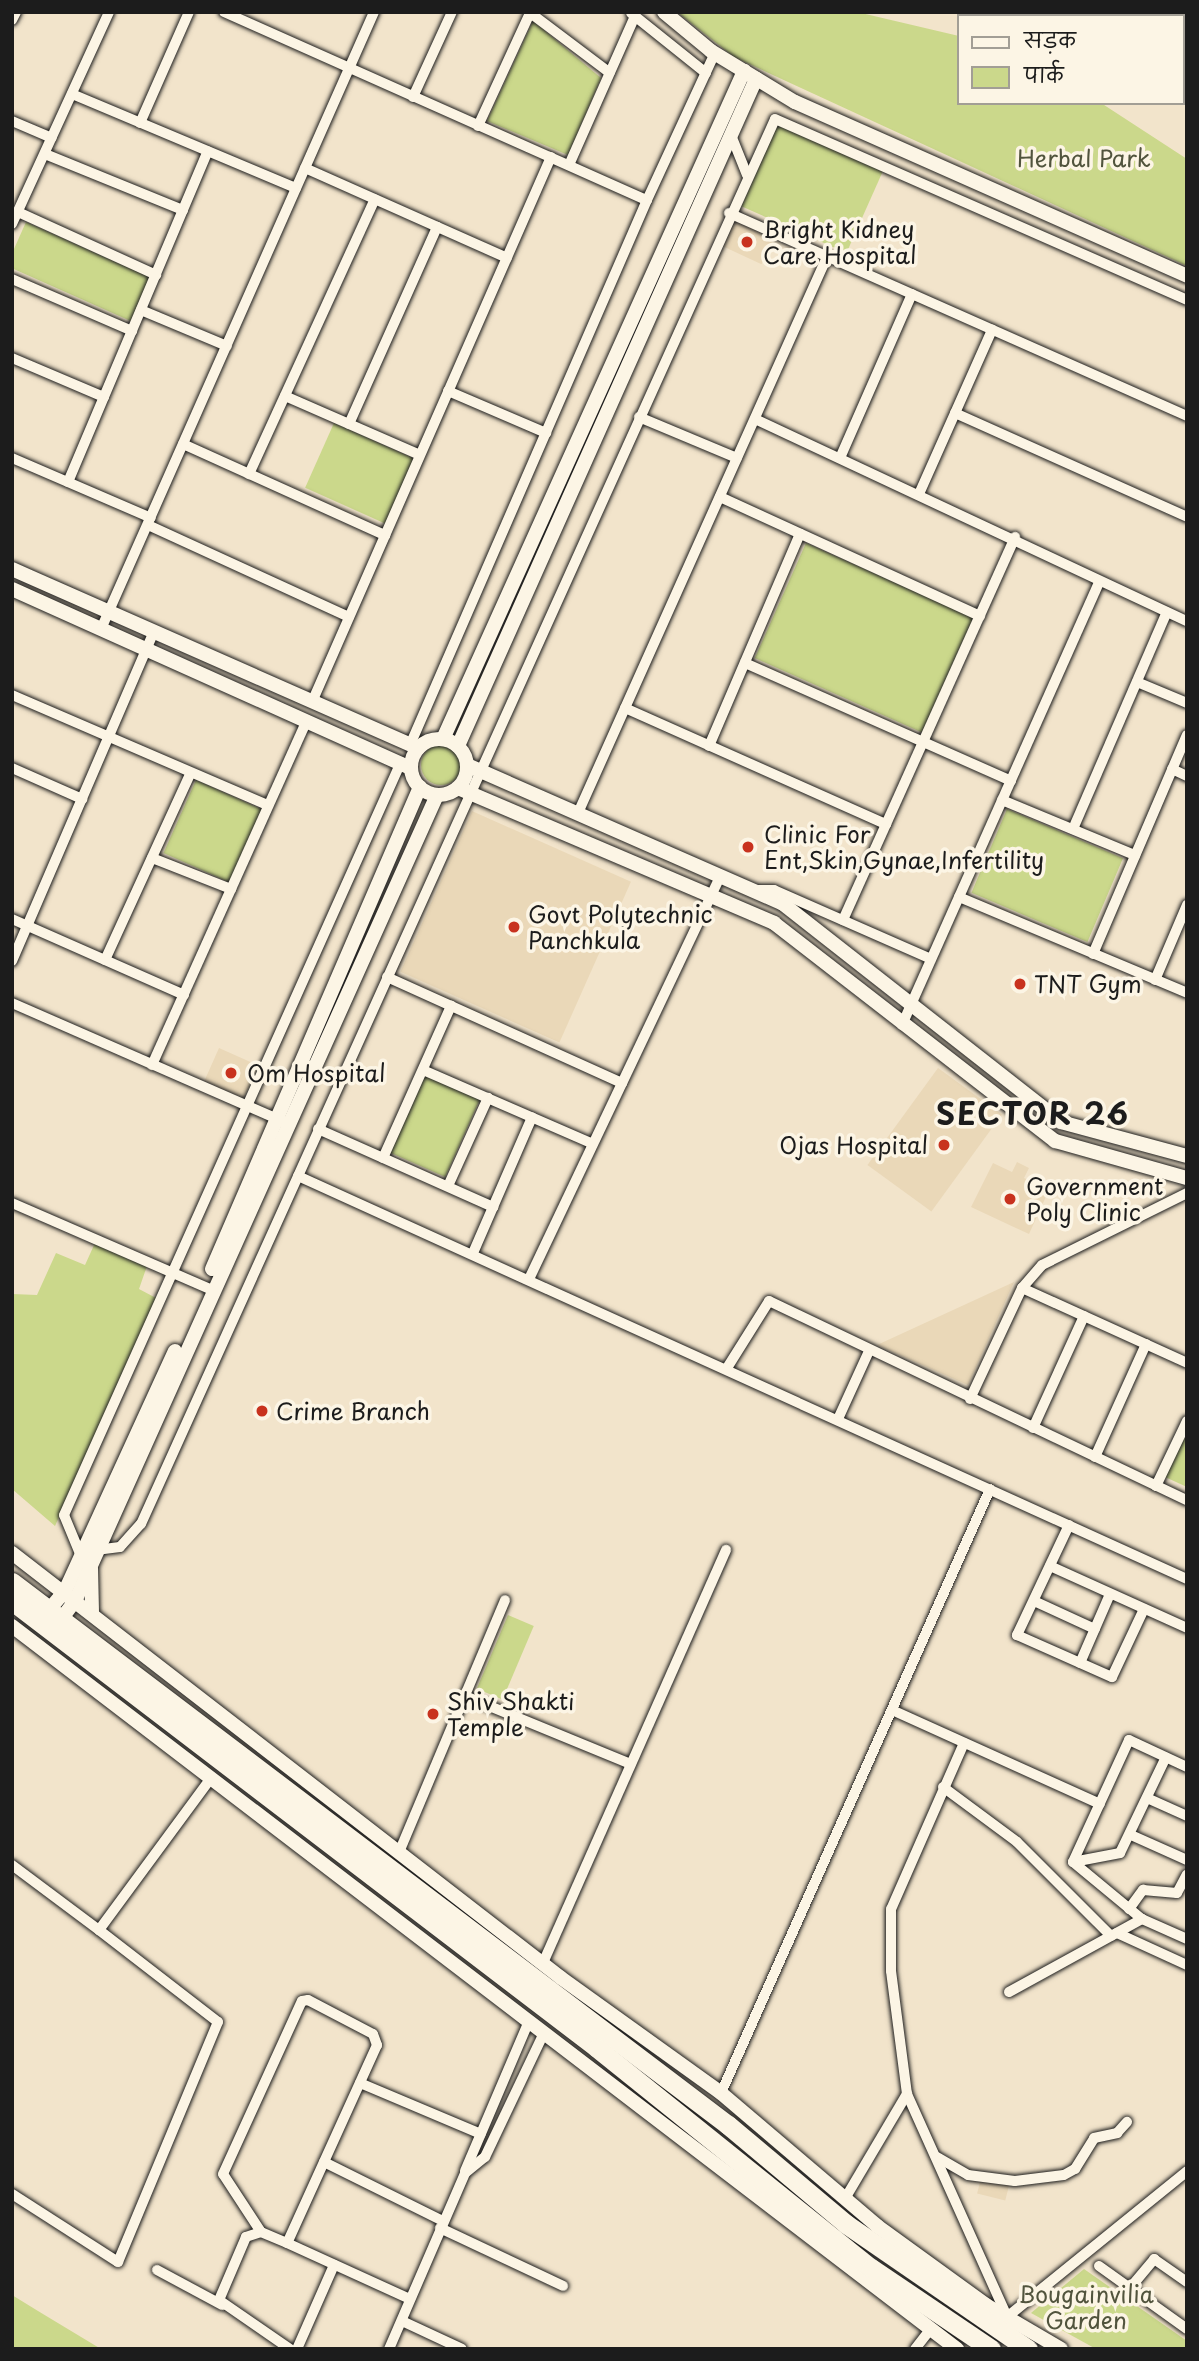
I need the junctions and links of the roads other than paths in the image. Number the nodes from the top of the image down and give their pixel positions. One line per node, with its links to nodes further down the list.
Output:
1 (16, 12): 10 (street)
2 (109, 12): 16 (street)
3 (189, 12): 20 (street)
4 (224, 12): 12 (street)
5 (374, 12): 12 (street)
6 (452, 12): 17 (street)
7 (664, 12): 11 (street)
8 (529, 13): 14 (street); 21 (street)
9 (633, 14): 13 (street); 14 (street)
10 (12, 20)
11 (715, 53): 13 (street); 15 (street)
12 (349, 69): 17 (street); 29 (street)
13 (706, 72): 33 (street)
14 (610, 73): 28 (street)
15 (750, 75): 18 (street); 23 (street); 94 (street)
16 (72, 94): 20 (street); 24 (street)
17 (413, 97): 21 (street)
18 (795, 102): 22 (street); 42 (street)
19 (12, 121): 24 (street)
20 (140, 123): 25 (street)
21 (478, 125): 27 (street)
22 (805, 129): 30 (street); 45 (street)
23 (730, 135): 30 (street); 96 (street)
24 (52, 138): 26 (street)
25 (208, 152): 31 (street); 34 (street)
26 (45, 154): 34 (street); 35 (street)
27 (551, 158): 28 (street); 40 (street)
28 (569, 165): 33 (street)
29 (305, 168): 31 (street); 32 (street)
30 (747, 175): 36 (street)
31 (296, 188): 49 (street)
32 (375, 199): 38 (street); 52 (street)
33 (647, 200): 59 (street)
34 (183, 210): 41 (street)
35 (18, 212): 37 (street); 41 (street)
36 (729, 213): 39 (street); 56 (street)
37 (12, 224)
38 (438, 227): 40 (street); 58 (street)
39 (827, 257): 44 (street); 57 (street)
40 (507, 258): 51 (street)
41 (156, 275): 46 (street)
42 (1187, 276)
43 (12, 279): 48 (street)
44 (912, 294): 47 (street); 62 (street)
45 (1187, 300)
46 (141, 310): 48 (street); 49 (street)
47 (992, 330): 54 (street); 55 (street)
48 (132, 331): 53 (street)
49 (227, 346): 60 (street)
50 (12, 358): 53 (street)
51 (448, 391): 59 (street); 61 (street)
52 (285, 396): 58 (street); 65 (street)
53 (104, 397): 66 (street)
54 (955, 413): 67 (street); 69 (street)
55 (1187, 416)
56 (639, 417): 64 (street); 101 (street)
57 (755, 419): 62 (street); 64 (street)
58 (349, 424): 61 (street)
59 (546, 433): 98 (street)
60 (183, 444): 65 (street); 70 (street)
61 (420, 455): 72 (street)
62 (839, 457): 67 (street)
63 (12, 458): 66 (street)
64 (737, 458): 68 (street)
65 (249, 474): 72 (street)
66 (68, 482): 70 (street)
67 (919, 494): 73 (street)
68 (720, 497): 71 (street); 90 (street)
69 (1187, 517)
70 (149, 521): 77 (street); 80 (street)
71 (800, 534): 79 (street); 85 (street)
72 (385, 535): 80 (street)
73 (1015, 537): 75 (street); 79 (street)
74 (12, 569): 77 (street)
75 (1099, 582): 78 (street); 105 (street)
76 (12, 589): 82 (street)
77 (109, 612): 82 (street); 83 (street)
78 (1167, 612): 81 (street); 86 (street)
79 (980, 616): 95 (street)
80 (349, 617): 88 (street)
81 (1187, 621)
82 (101, 629): 84 (street)
83 (154, 632): 84 (street); 88 (street)
84 (146, 649): 91 (street); 93 (street)
85 (745, 663): 95 (street); 97 (street)
86 (1137, 682): 89 (street); 114 (street)
87 (12, 695): 93 (street)
88 (312, 702): 98 (street)
89 (1187, 703)
90 (625, 708): 97 (street); 112 (street)
91 (307, 720): 99 (street); 111 (street)
92 (1187, 735): 102 (street)
93 (108, 739): 103 (street); 109 (street)
94 (443, 739): 96 (street); 98 (street)
95 (923, 742): 105 (street); 113 (street)
96 (458, 746): 101 (street)
97 (709, 746): 113 (street)
98 (414, 747): 99 (street)
99 (406, 765): 106 (street); 142 (street)
100 (12, 768): 109 (street)
101 (473, 768): 107 (street); 112 (street)
102 (1172, 769): 104 (street); 115 (street)
103 (190, 774): 111 (street); 116 (street)
104 (1187, 776)
105 (1011, 781): 110 (street)
106 (420, 787): 108 (street); 144 (street)
107 (464, 790): 108 (street); 121 (street); 130 (street)
108 (437, 795): 144 (street)
109 (82, 799): 125 (street)
110 (1002, 800): 114 (street); 120 (street)
111 (268, 805): 118 (street)
112 (578, 813): 117 (street)
113 (886, 824): 124 (street)
114 (1073, 829): 115 (street)
115 (1135, 855): 126 (street)
116 (152, 858): 118 (street); 128 (street)
117 (720, 876): 119 (street); 121 (street)
118 (231, 889): 133 (street)
119 (750, 889): 124 (street); 135 (street)
120 (959, 897): 126 (street); 127 (street)
121 (710, 898): 137 (street); 140 (street)
122 (1185, 912): 131 (street)
123 (12, 919): 125 (street)
124 (843, 920): 127 (street)
125 (27, 926): 128 (street); 129 (street)
126 (1093, 954): 131 (street)
127 (931, 959): 135 (street)
128 (104, 960): 133 (street)
129 (12, 961)
130 (387, 977): 136 (street); 145 (street)
131 (1155, 980): 132 (street)
132 (1187, 993)
133 (184, 995): 138 (street)
134 (12, 1003): 138 (street)
135 (911, 1004): 137 (street); 147 (street)
136 (452, 1006): 139 (street); 140 (street)
137 (902, 1025): 150 (street)
138 (152, 1065): 142 (street)
139 (423, 1070): 141 (street); 148 (street)
140 (622, 1083): 146 (street)
141 (488, 1098): 143 (street); 151 (street)
142 (244, 1104): 144 (street); 156 (street)
143 (532, 1117): 146 (street); 154 (street)
144 (280, 1120): 158 (street)
145 (318, 1129): 148 (street); 149 (street)
146 (593, 1144): 157 (street)
147 (1187, 1156)
148 (383, 1158): 151 (street)
149 (298, 1176): 155 (street); 176 (street)
150 (1187, 1178)
151 (448, 1186): 154 (street)
152 (1187, 1193): 159 (street)
153 (12, 1203): 156 (street)
154 (493, 1207): 155 (street)
155 (473, 1253): 157 (street)
156 (171, 1273): 158 (street); 176 (street)
157 (530, 1277): 164 (street)
158 (208, 1288): 176 (street)
159 (1023, 1288): 160 (street); 165 (street)
160 (1084, 1316): 161 (street); 168 (street)
161 (1146, 1344): 163 (street); 169 (street)
162 (869, 1351): 164 (street); 165 (street); 166 (street)
163 (1187, 1363)
164 (727, 1368): 166 (street)
165 (970, 1399): 168 (street)
166 (838, 1419): 171 (street)
167 (1187, 1421): 170 (street)
168 (1033, 1428): 169 (street)
169 (1096, 1457): 170 (street)
170 (1156, 1486): 172 (street)
171 (990, 1489): 173 (street); 195 (street)
172 (1187, 1500)
173 (1069, 1525): 178 (street); 180 (street)
174 (726, 1550): 198 (street)
175 (12, 1553): 179 (street)
176 (86, 1559): 179 (street); 183 (street); 188 (street)
177 (1187, 1565): 180 (street)
178 (1050, 1566): 182 (street); 186 (street)
179 (35, 1570): 183 (street)
180 (1184, 1578)
181 (12, 1582): 189 (highway)
182 (1110, 1594): 187 (street); 192 (street)
183 (70, 1595): 188 (street); 189 (street)
184 (12, 1601): 189 (highway)
185 (505, 1601): 194 (street)
186 (1034, 1601): 192 (street); 193 (street)
187 (1144, 1609): 191 (street); 193 (street)
188 (92, 1612): 206 (street)
189 (51, 1620): 253 (highway); 254 (highway)
190 (12, 1626): 200 (street)
191 (1187, 1628)
192 (1095, 1629): 193 (street)
193 (1080, 1663)
194 (465, 1696): 198 (street); 206 (street)
195 (892, 1710): 196 (street); 222 (street)
196 (964, 1743): 201 (street); 203 (street)
197 (1166, 1757): 199 (street); 202 (street); 203 (street)
198 (631, 1764): 216 (street)
199 (1187, 1767)
200 (212, 1777): 213 (street); 219 (street)
201 (943, 1787): 214 (street); 223 (street)
202 (1147, 1798): 204 (street); 205 (street)
203 (1100, 1804): 208 (street)
204 (1187, 1816)
205 (1131, 1835): 207 (street); 208 (street)
206 (400, 1850): 216 (street)
207 (1187, 1860)
208 (1073, 1862): 211 (street)
209 (12, 1865): 213 (street)
210 (1187, 1874): 211 (street)
211 (1129, 1909): 212 (street)
212 (1142, 1919): 214 (street); 215 (street)
213 (99, 1930): 230 (street)
214 (1114, 1935): 217 (street); 218 (street)
215 (1187, 1938)
216 (542, 1963): 222 (street)
217 (1187, 1965)
218 (1009, 1992)
219 (528, 2023): 220 (street); 225 (street)
220 (543, 2035): 229 (street); 246 (street)
221 (360, 2083): 225 (street); 227 (street); 233 (street)
222 (720, 2093): 231 (street)
223 (907, 2094): 226 (street); 231 (street)
224 (1127, 2122): 226 (street)
225 (481, 2134): 229 (street)
226 (937, 2157): 243 (street)
227 (324, 2162): 232 (street); 234 (street)
228 (1187, 2171): 243 (street)
229 (465, 2173): 232 (street)
230 (12, 2194)
231 (846, 2197): 243 (street)
232 (442, 2224): 239 (street); 241 (street)
233 (261, 2232): 234 (street); 242 (street)
234 (287, 2243): 235 (street)
235 (334, 2265): 241 (street); 248 (street)
236 (1099, 2266): 240 (street)
237 (157, 2270): 242 (street)
238 (1187, 2282): 240 (street)
239 (563, 2286)
240 (1129, 2288): 245 (street)
241 (410, 2299): 244 (street)
242 (222, 2305): 247 (street)
243 (1007, 2317): 255 (street)
244 (402, 2321): 249 (street); 250 (street)
245 (1187, 2329)
246 (929, 2331): 251 (street); 252 (street)
247 (290, 2349)
248 (297, 2349)
249 (390, 2349)
250 (462, 2349)
251 (915, 2349)
252 (957, 2349)
253 (991, 2349)
254 (1028, 2349)
255 (1061, 2349)

